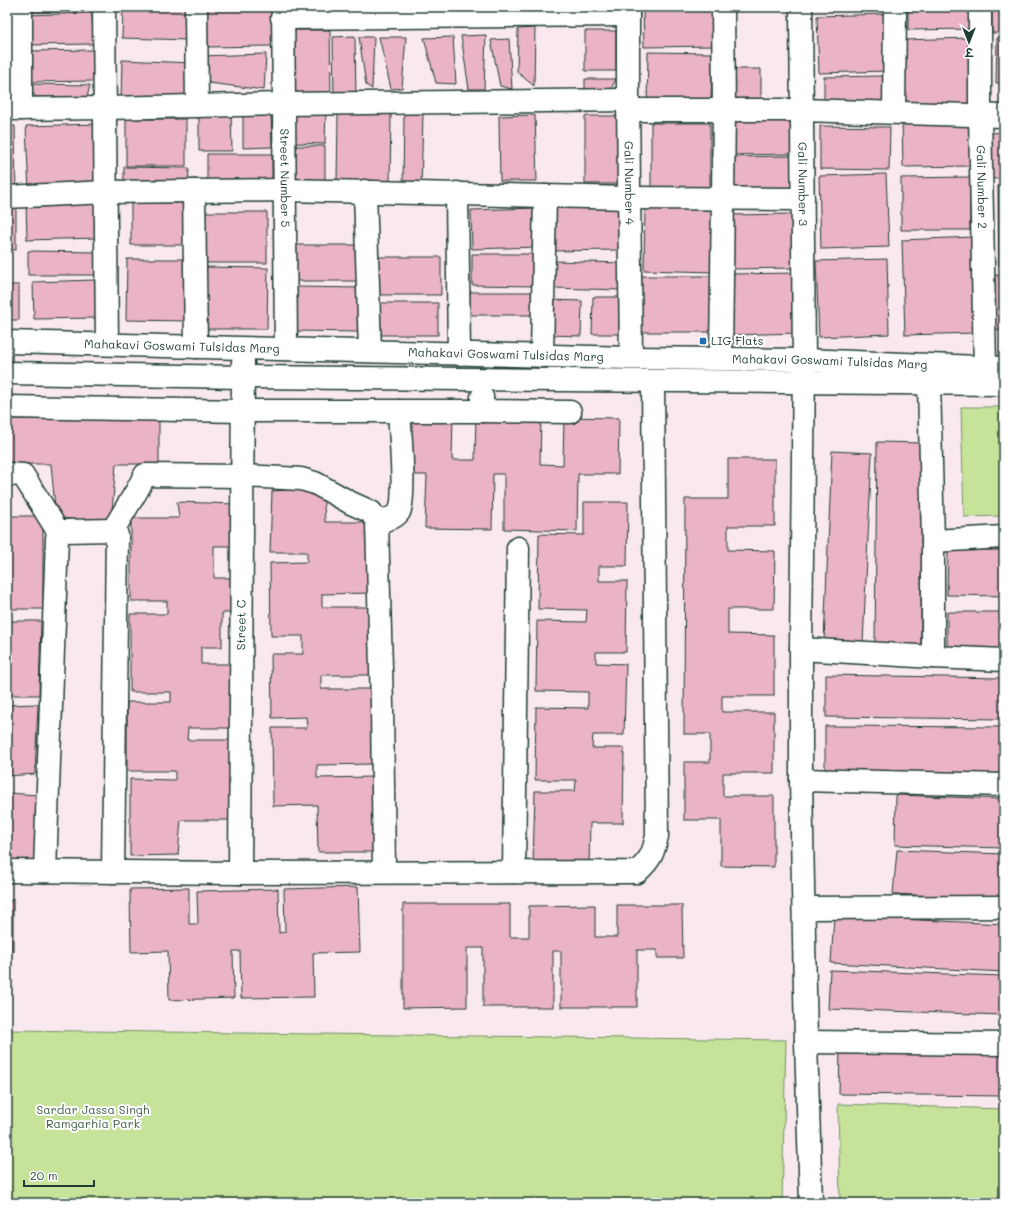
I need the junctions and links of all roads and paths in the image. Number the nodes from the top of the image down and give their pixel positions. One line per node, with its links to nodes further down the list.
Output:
1 (21, 7): 14 (street)
2 (104, 7): 13 (street)
3 (196, 7): 12 (street)
4 (723, 7): 15 (street)
5 (801, 7): 16 (street, Gali Number 3)
6 (894, 7): 17 (street)
7 (980, 7): 18 (street, Gali Number 2)
8 (628, 11): 9 (street); 11 (street, Gali Number 4)
9 (282, 13): 10 (street, Street Number 5)
10 (284, 104): 11 (street); 12 (street); 20 (street, Street Number 5)
11 (628, 105): 15 (street); 27 (street, Gali Number 4)
12 (197, 106): 13 (street)
13 (106, 108): 14 (street); 23 (street)
14 (14, 109)
15 (724, 110): 16 (street); 28 (street)
16 (801, 110): 17 (street); 29 (street, Gali Number 3)
17 (894, 112): 18 (street)
18 (980, 115): 19 (street); 40 (street, Gali Number 2)
19 (1004, 116)
20 (285, 190): 21 (street); 22 (street); 34 (street, Street Number 5)
21 (194, 191): 23 (street); 32 (street)
22 (365, 191): 24 (street); 35 (street)
23 (106, 192): 26 (street); 31 (street)
24 (457, 193): 25 (street); 36 (street)
25 (546, 196): 27 (street); 37 (street)
26 (7, 197)
27 (629, 198): 28 (street); 38 (street, Gali Number 4)
28 (722, 198): 29 (street); 39 (street)
29 (802, 199): 41 (street, Gali Number 3)
30 (7, 342): 31 (street, Mahakavi Goswami Tulsidas Marg)
31 (107, 344): 32 (street, Mahakavi Goswami Tulsidas Marg)
32 (196, 347): 33 (street, Mahakavi Goswami Tulsidas Marg)
33 (244, 348): 34 (street, Mahakavi Goswami Tulsidas Marg); 43 (street, Street C)
34 (286, 349): 35 (street, Mahakavi Goswami Tulsidas Marg)
35 (370, 351): 36 (street, Mahakavi Goswami Tulsidas Marg)
36 (460, 354): 37 (street, Mahakavi Goswami Tulsidas Marg)
37 (542, 356): 38 (street, Mahakavi Goswami Tulsidas Marg)
38 (631, 358): 39 (street, Mahakavi Goswami Tulsidas Marg)
39 (721, 360): 41 (street, Mahakavi Goswami Tulsidas Marg)
40 (995, 368): 41 (street, Mahakavi Goswami Tulsidas Marg)
41 (804, 371): 45 (street, Mahakavi Goswami Tulsidas Marg); 46 (street, Mahakavi Goswami Tulsidas Marg); 61 (street, Gali Number 3)
42 (7, 373): 43 (street, Mahakavi Goswami Tulsidas Marg)
43 (243, 377): 44 (street, Mahakavi Goswami Tulsidas Marg); 49 (street, Street C)
44 (481, 380): 45 (street, Mahakavi Goswami Tulsidas Marg); 51 (street)
45 (653, 381): 70 (street)
46 (929, 383): 47 (street, Mahakavi Goswami Tulsidas Marg); 59 (street)
47 (1004, 384)
48 (7, 407): 49 (street)
49 (243, 411): 50 (street); 54 (street, Street C)
50 (399, 411): 51 (street); 55 (street)
51 (482, 411): 52 (street)
52 (570, 412)
53 (7, 474): 57 (street)
54 (242, 476): 55 (street); 56 (street); 71 (street, Street C)
55 (376, 522): 69 (street)
56 (113, 530): 57 (street); 68 (street)
57 (59, 533): 67 (street)
58 (1004, 537): 59 (street)
59 (933, 541): 62 (street)
60 (518, 548): 70 (street)
61 (801, 648): 62 (street); 64 (street, Gali Number 3)
62 (933, 657): 63 (street)
63 (1004, 660)
64 (801, 780): 65 (street); 73 (street, Gali Number 3)
65 (1004, 786)
66 (7, 871): 67 (street)
67 (45, 871): 68 (street)
68 (113, 872): 71 (street)
69 (384, 872): 70 (street); 71 (street)
70 (514, 872)
71 (240, 873)
72 (1004, 907): 73 (street)
73 (804, 908): 74 (street, Gali Number 3)
74 (806, 1042): 75 (street); 76 (street, Gali Number 3)
75 (1004, 1044)
76 (811, 1203)

